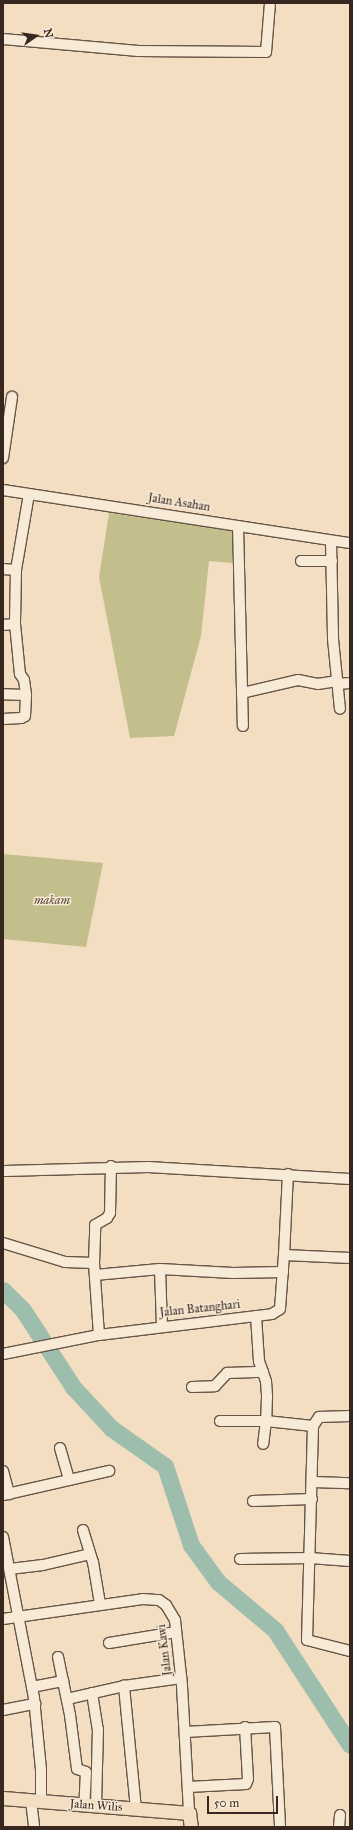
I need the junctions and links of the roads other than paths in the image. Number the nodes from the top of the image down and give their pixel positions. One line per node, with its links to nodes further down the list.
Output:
1 (270, 3): 2 (street)
2 (3, 39)
3 (12, 397): 4 (street)
4 (3, 458)
5 (3, 490): 6 (street, Jalan Asahan)
6 (29, 494): 7 (street, Jalan Asahan); 13 (street)
7 (238, 526): 8 (street, Jalan Asahan); 18 (street)
8 (331, 541): 9 (street, Jalan Asahan); 11 (street)
9 (350, 543)
10 (301, 561): 11 (street)
11 (332, 561): 16 (street)
12 (3, 569): 13 (street)
13 (16, 570): 14 (street)
14 (15, 624): 15 (street); 20 (street)
15 (3, 625)
16 (337, 682): 17 (street); 18 (street); 21 (street)
17 (350, 683)
18 (242, 693): 23 (street)
19 (3, 694): 20 (street)
20 (26, 695): 22 (street)
21 (340, 709)
22 (3, 719)
23 (243, 726)
24 (111, 1166): 25 (street); 26 (street); 31 (street)
25 (5, 1172)
26 (288, 1174): 27 (street); 29 (street, Jalan Batanghari)
27 (350, 1179)
28 (3, 1243): 31 (street)
29 (284, 1255): 30 (street); 33 (street, Jalan Batanghari)
30 (350, 1258)
31 (94, 1263): 34 (street)
32 (160, 1269): 33 (street); 34 (street); 36 (street)
33 (284, 1272): 35 (street, Jalan Batanghari)
34 (95, 1275): 37 (street)
35 (256, 1316): 36 (street, Jalan Batanghari); 39 (street)
36 (162, 1326): 37 (street, Jalan Batanghari)
37 (100, 1335): 38 (street, Jalan Batanghari)
38 (3, 1354)
39 (263, 1372): 40 (street); 43 (street)
40 (192, 1387)
41 (350, 1416): 44 (street)
42 (220, 1421): 43 (street)
43 (266, 1421): 44 (street); 45 (street)
44 (313, 1426): 50 (street)
45 (263, 1444)
46 (60, 1448): 49 (street)
47 (3, 1471): 52 (street)
48 (109, 1471): 49 (street)
49 (69, 1480): 52 (street)
50 (313, 1482): 51 (street); 53 (street)
51 (350, 1482)
52 (6, 1495)
53 (312, 1499): 54 (street); 58 (street)
54 (253, 1501)
55 (83, 1530): 57 (street)
56 (3, 1537): 61 (street)
57 (90, 1554): 61 (street); 62 (street)
58 (310, 1558): 59 (street); 60 (street); 67 (street)
59 (240, 1559)
60 (350, 1561)
61 (10, 1569): 63 (street)
62 (100, 1604): 63 (street, Jalan Kawi); 65 (street, Jalan Kawi)
63 (20, 1617): 64 (street, Jalan Kawi); 72 (street)
64 (3, 1619)
65 (176, 1632): 66 (street); 69 (street, Jalan Kawi)
66 (109, 1643)
67 (350, 1651)
68 (58, 1657): 70 (street)
69 (181, 1678): 71 (street); 78 (street, Jalan Kawi)
70 (63, 1681): 72 (street); 74 (street)
71 (124, 1686): 73 (street); 83 (street)
72 (32, 1687): 75 (street)
73 (92, 1693): 74 (street); 82 (street)
74 (67, 1699): 82 (street)
75 (35, 1704): 76 (street); 81 (street)
76 (3, 1710)
77 (245, 1727): 78 (street); 79 (street); 88 (street)
78 (185, 1732): 79 (street, Jalan Kawi)
79 (188, 1787): 84 (street, Jalan Kawi)
80 (3, 1798): 81 (main road, Jalan Wilis)
81 (36, 1802): 82 (main road, Jalan Wilis); 86 (street)
82 (90, 1805): 83 (main road, Jalan Wilis)
83 (136, 1808): 84 (main road, Jalan Wilis)
84 (189, 1813): 87 (main road)
85 (340, 1815): 89 (street)
86 (34, 1827)
87 (191, 1827)
88 (280, 1827)
89 (339, 1827)

